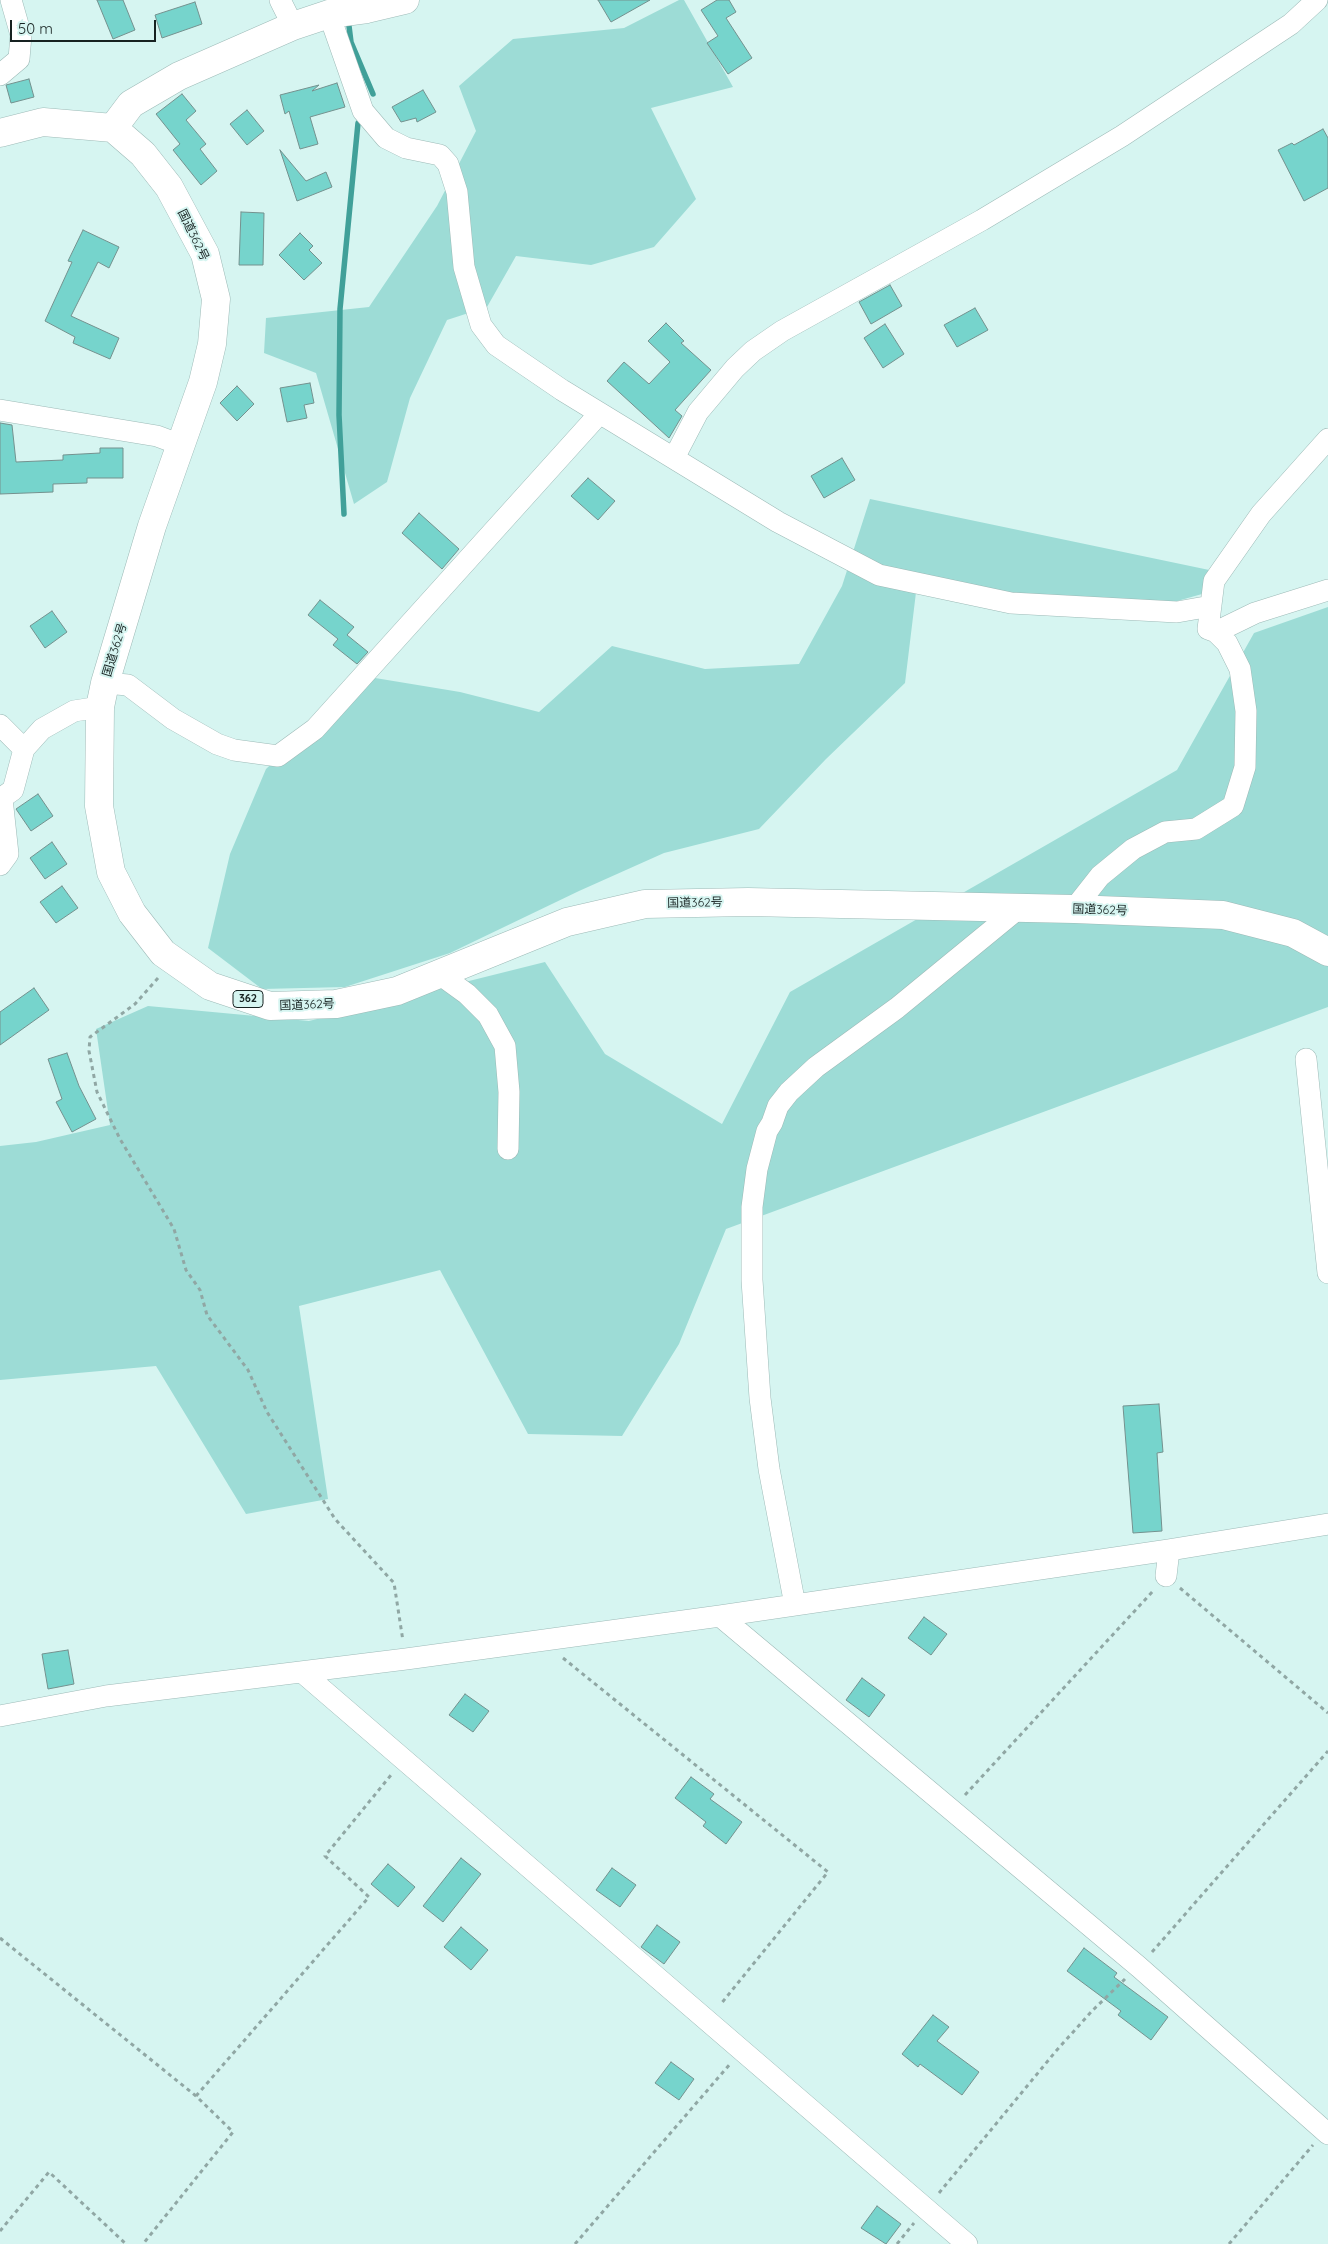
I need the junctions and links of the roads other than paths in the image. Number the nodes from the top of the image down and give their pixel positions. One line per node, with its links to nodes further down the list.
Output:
1 (11, 0): 7 (street)
2 (280, 0): 6 (street)
3 (405, 0): 5 (main road)
4 (1317, 0): 14 (street)
5 (328, 7): 6 (main road); 11 (street)
6 (293, 26): 8 (main road)
7 (0, 75)
8 (113, 128): 9 (main road); 13 (main road, 国道362号 / 362)
9 (0, 133)
10 (0, 410): 13 (street)
11 (600, 413): 14 (street); 18 (street)
12 (1328, 440): 16 (street)
13 (181, 445): 18 (main road, 国道362号 / 362)
14 (674, 458): 16 (street)
15 (1328, 590): 17 (street)
16 (1212, 606): 17 (street)
17 (1216, 632): 24 (street)
18 (102, 695): 20 (street); 26 (main road, 国道362号 / 362)
19 (0, 725): 20 (street)
20 (24, 749): 21 (street)
21 (1, 798): 22 (street)
22 (0, 865)
23 (1019, 908): 24 (main road, 国道362号 / 362); 26 (main road, 国道362号 / 362); 33 (street)
24 (1074, 909): 25 (main road, 国道362号 / 362)
25 (1328, 952)
26 (438, 973): 28 (street)
27 (1306, 1059): 29 (street)
28 (508, 1149)
29 (1328, 1273)
30 (1328, 1524): 31 (street)
31 (1168, 1550): 32 (street); 33 (street)
32 (1166, 1576)
33 (795, 1605): 34 (street)
34 (720, 1616): 35 (street); 37 (street)
35 (302, 1672): 36 (street); 38 (street)
36 (0, 1716)
37 (1326, 2132)
38 (968, 2244)

